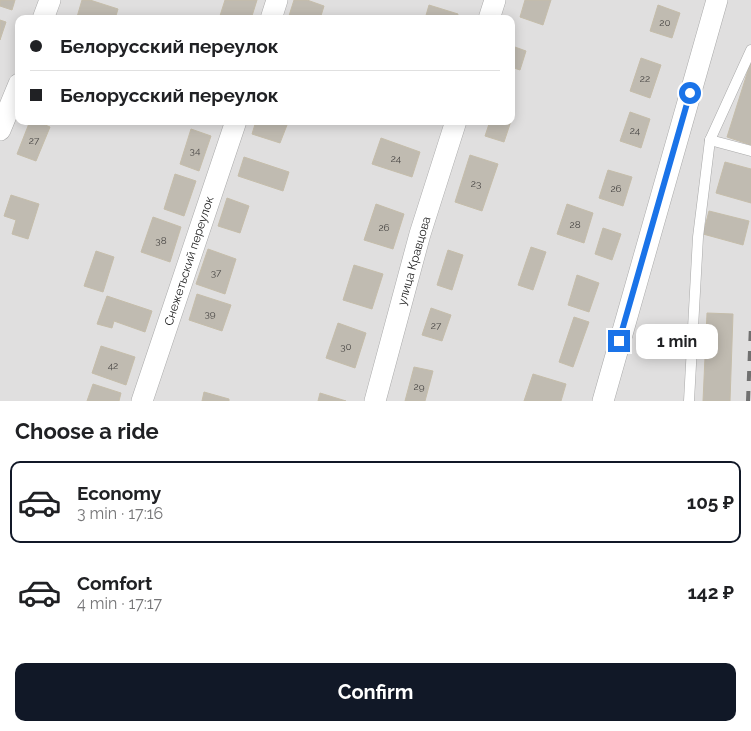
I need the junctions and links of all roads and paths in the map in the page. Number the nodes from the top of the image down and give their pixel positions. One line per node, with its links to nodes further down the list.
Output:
1 (50, 0): 5 (street)
2 (277, 0): 6 (street)
3 (495, 0): 7 (street)
4 (717, 0): 17 (street)
5 (44, 15)
6 (271, 15)
7 (490, 15)
8 (751, 50): 13 (lane)
9 (15, 94): 12 (street)
10 (235, 125): 15 (street, Снежетьский переулок)
11 (455, 125): 16 (street, улица Кравцова)
12 (0, 130)
13 (710, 140): 14 (lane); 18 (lane)
14 (751, 151)
15 (142, 401)
16 (374, 401)
17 (603, 401)
18 (689, 401)

